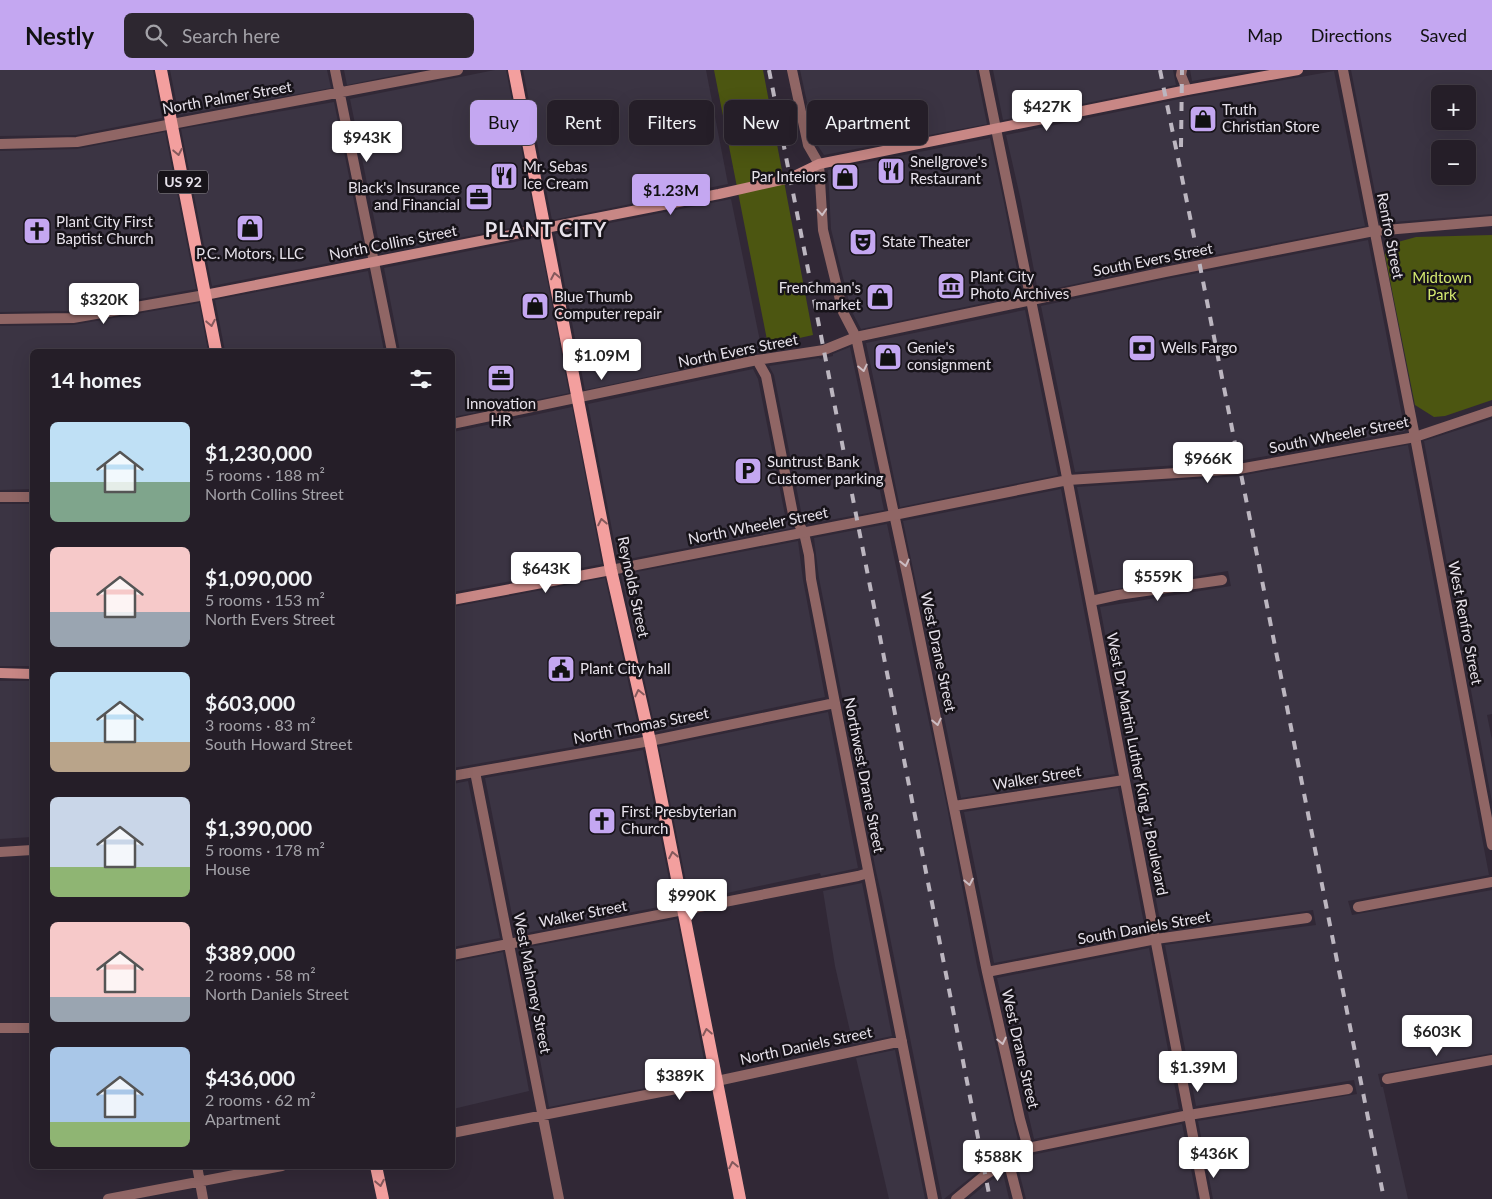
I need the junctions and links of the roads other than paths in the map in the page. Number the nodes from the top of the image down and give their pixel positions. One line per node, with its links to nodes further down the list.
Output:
1 (161, 70): 12 (main road, US 92)
2 (335, 70): 11 (street)
3 (458, 70): 11 (street, North Palmer Street)
4 (514, 70): 17 (main road, Reynolds Street)
5 (792, 70): 15 (street)
6 (984, 70): 13 (street, West Dr Martin Luther King Jr Boulevard)
7 (1182, 70): 10 (street)
8 (1298, 70): 10 (main road, North Collins Street)
9 (1343, 70): 18 (street, Renfro Street)
10 (1187, 90): 13 (main road, North Collins Street)
11 (341, 94): 12 (street, North Palmer Street); 19 (street)
12 (172, 123): 14 (street, North Palmer Street); 20 (main road, US 92, one-way to 20)
13 (996, 129): 15 (main road, North Collins Street); 21 (street, West Dr Martin Luther King Jr Boulevard)
14 (0, 144)
15 (819, 164): 17 (main road, North Collins Street); 23 (street, West Drane Street, one-way to 23)
16 (1492, 221): 18 (street, South Evers Street)
17 (546, 228): 19 (main road, North Collins Street); 28 (main road, Reynolds Street, one-way to 17)
18 (1374, 231): 21 (street, South Evers Street); 31 (street, Renfro Street)
19 (375, 262): 20 (main road, North Collins Street); 25 (street)
20 (205, 295): 22 (street, North Collins Street); 24 (main road, US 92, one-way to 24)
21 (1031, 301): 23 (street, South Evers Street); 32 (street, West Dr Martin Luther King Jr Boulevard)
22 (0, 319)
23 (856, 337): 26 (street, South Evers Street); 35 (street, West Drane Street, one-way to 35)
24 (216, 349)
25 (392, 349)
26 (824, 350): 27 (street, North Evers Street)
27 (757, 360): 28 (street, North Evers Street); 36 (street, Northwest Drane Street)
28 (579, 399): 30 (street, North Evers Street); 37 (main road, Reynolds Street, one-way to 28)
29 (1492, 411): 31 (street, South Wheeler Street)
30 (455, 423)
31 (1415, 436): 32 (street, South Wheeler Street); 49 (street, West Renfro Street)
32 (1068, 480): 35 (street, North Wheeler Street); 40 (street, West Dr Martin Luther King Jr Boulevard)
33 (0, 497): 34 (street)
34 (30, 497)
35 (894, 516): 36 (street, North Wheeler Street); 48 (street, West Drane Street, one-way to 48)
36 (804, 533): 37 (street, North Wheeler Street); 43 (street, Northwest Drane Street)
37 (611, 570): 39 (main road, North Wheeler Street); 44 (main road, Reynolds Street, one-way to 37)
38 (1222, 580): 40 (street)
39 (455, 599)
40 (1091, 601): 47 (street, West Dr Martin Luther King Jr Boulevard)
41 (0, 673): 42 (main road)
42 (30, 674)
43 (835, 703): 44 (street, North Thomas Street); 52 (street, Northwest Drane Street)
44 (650, 741): 45 (street, North Thomas Street); 55 (main road, Reynolds Street, one-way to 44)
45 (475, 772): 46 (street, North Thomas Street); 58 (street, West Mahoney Street)
46 (455, 775)
47 (1124, 780): 48 (street, Walker Street); 57 (street, West Dr Martin Luther King Jr Boulevard)
48 (954, 806): 60 (street, West Drane Street, one-way to 60)
49 (1492, 845)
50 (30, 850): 51 (street)
51 (0, 852)
52 (868, 873): 55 (street, Walker Street); 63 (street, Northwest Drane Street)
53 (1492, 882): 54 (street)
54 (1358, 906)
55 (684, 910): 58 (street, Walker Street); 66 (main road, Reynolds Street, one-way to 55)
56 (1307, 918): 57 (street, South Daniels Street)
57 (1156, 939): 60 (street, South Daniels Street); 69 (street, West Dr Martin Luther King Jr Boulevard)
58 (510, 943): 59 (street, Walker Street); 68 (street, West Mahoney Street)
59 (455, 954)
60 (987, 972): 71 (street, West Drane Street, one-way to 71)
61 (0, 1028): 62 (street)
62 (30, 1028)
63 (902, 1041): 66 (street, North Daniels Street); 82 (street, Northwest Drane Street)
64 (1492, 1060): 65 (street)
65 (1387, 1079)
66 (717, 1081): 68 (street, North Daniels Street); 81 (main road, Reynolds Street, one-way to 66)
67 (1348, 1089): 69 (street)
68 (542, 1115): 70 (street, North Daniels Street); 80 (street, West Mahoney Street)
69 (1189, 1115): 71 (street); 85 (street, West Dr Martin Luther King Jr Boulevard)
70 (455, 1132)
71 (1028, 1148): 72 (street)
72 (1008, 1160): 83 (street); 84 (street)
73 (198, 1169): 76 (street)
74 (268, 1169): 76 (street)
75 (377, 1169): 79 (main road, one-way to 79)
76 (200, 1183): 77 (street); 78 (street)
77 (108, 1199)
78 (204, 1199)
79 (383, 1199)
80 (559, 1199)
81 (740, 1199)
82 (933, 1199)
83 (956, 1199)
84 (1018, 1199)
85 (1205, 1199)

